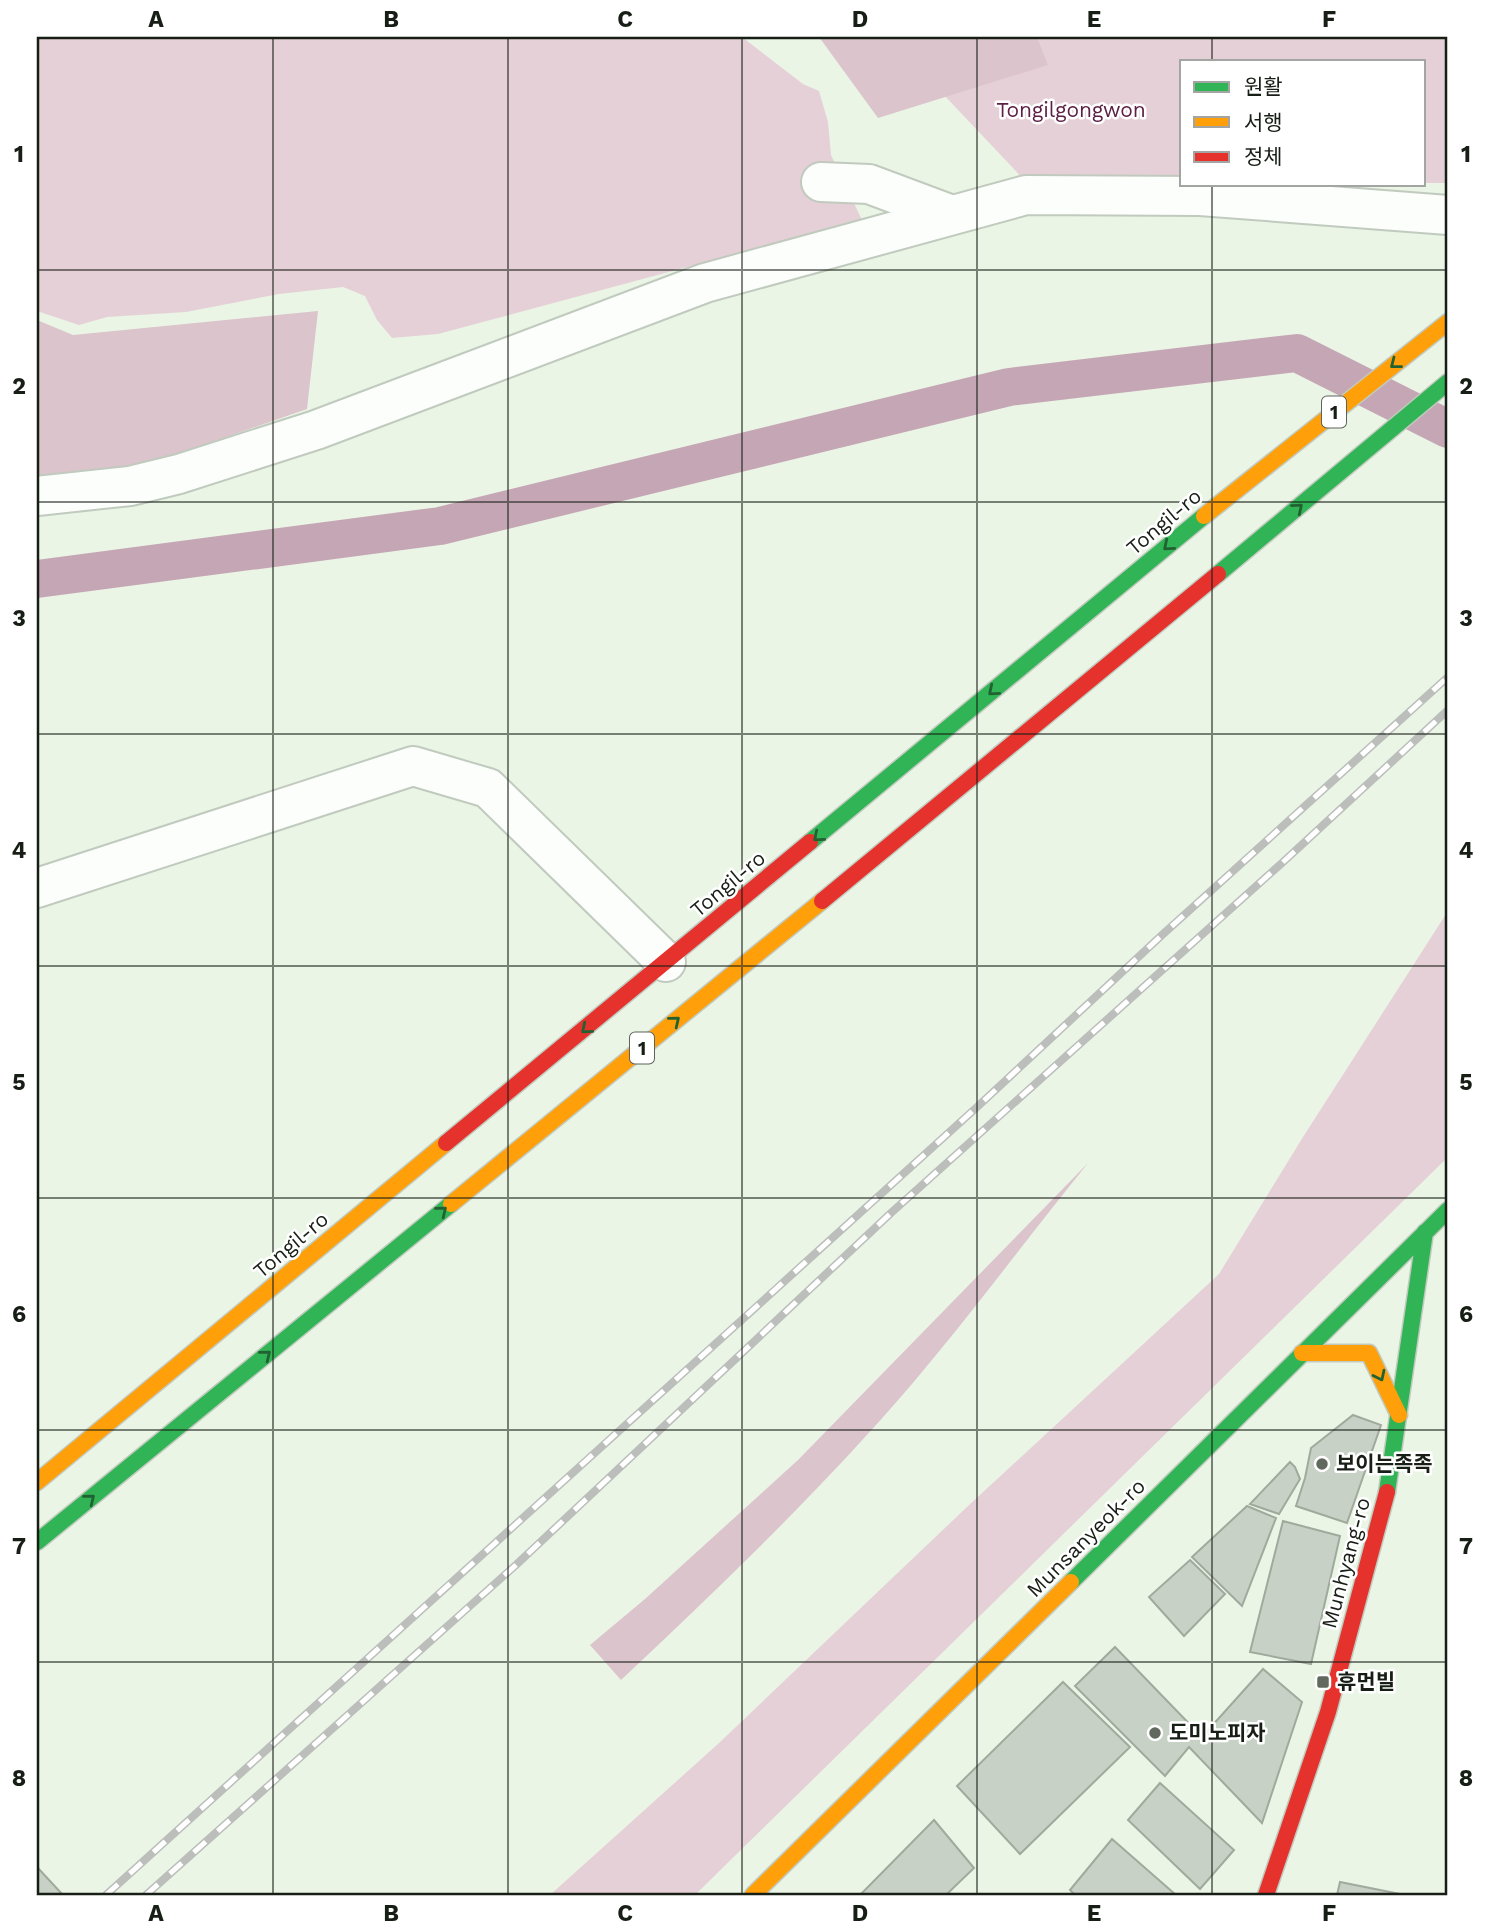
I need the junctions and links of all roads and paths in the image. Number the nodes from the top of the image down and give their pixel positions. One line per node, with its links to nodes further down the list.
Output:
1 (821, 182): 2 (street)
2 (952, 215): 3 (street); 6 (street)
3 (1448, 215)
4 (1448, 321): 8 (main road, Tongil-ro / 1, one-way to 8)
5 (1448, 382): 14 (main road, 1, one-way to 5)
6 (37, 496)
7 (37, 888): 8 (street)
8 (666, 962): 13 (main road, Tongil-ro / 1, one-way to 13)
9 (1448, 1210): 10 (main road, Munsanyeok-ro)
10 (1425, 1232): 11 (main road, Munsanyeok-ro); 12 (main road, Munhyang-ro)
11 (1302, 1353): 12 (main road, one-way to 12); 15 (main road, Munsanyeok-ro)
12 (1399, 1415): 16 (main road, Munhyang-ro)
13 (37, 1482)
14 (37, 1542)
15 (753, 1895)
16 (1266, 1895)

